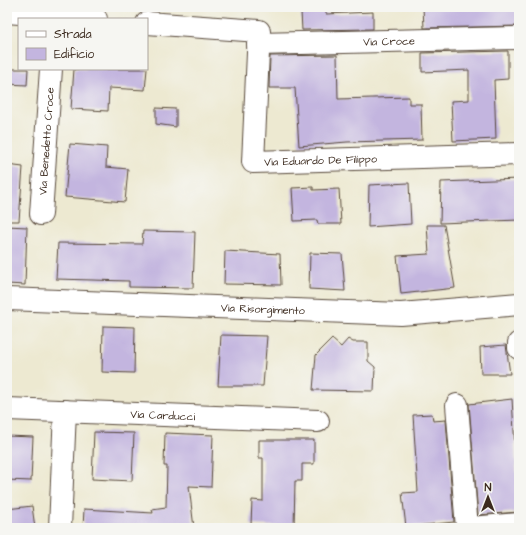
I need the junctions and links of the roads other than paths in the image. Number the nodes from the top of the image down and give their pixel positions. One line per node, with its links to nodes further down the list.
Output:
1 (7, 12): 2 (street)
2 (55, 14): 4 (street)
3 (169, 16): 5 (street, Via Croce); 6 (street, Via Croce)
4 (88, 18)
5 (148, 23)
6 (259, 37): 7 (street, Via Croce); 9 (street, Via Eduardo De Filippo)
7 (519, 38)
8 (51, 70): 10 (street, Via Benedetto Croce)
9 (519, 154)
10 (41, 214)
11 (7, 300): 12 (street, Via Risorgimento)
12 (519, 304)
13 (519, 343): 14 (street)
14 (519, 348)
15 (457, 405): 21 (street)
16 (7, 408): 17 (street, Via Carducci)
17 (65, 411): 18 (street, Via Carducci); 20 (street)
18 (318, 421)
19 (519, 524): 22 (street)
20 (60, 528)
21 (466, 528)
22 (470, 528)

